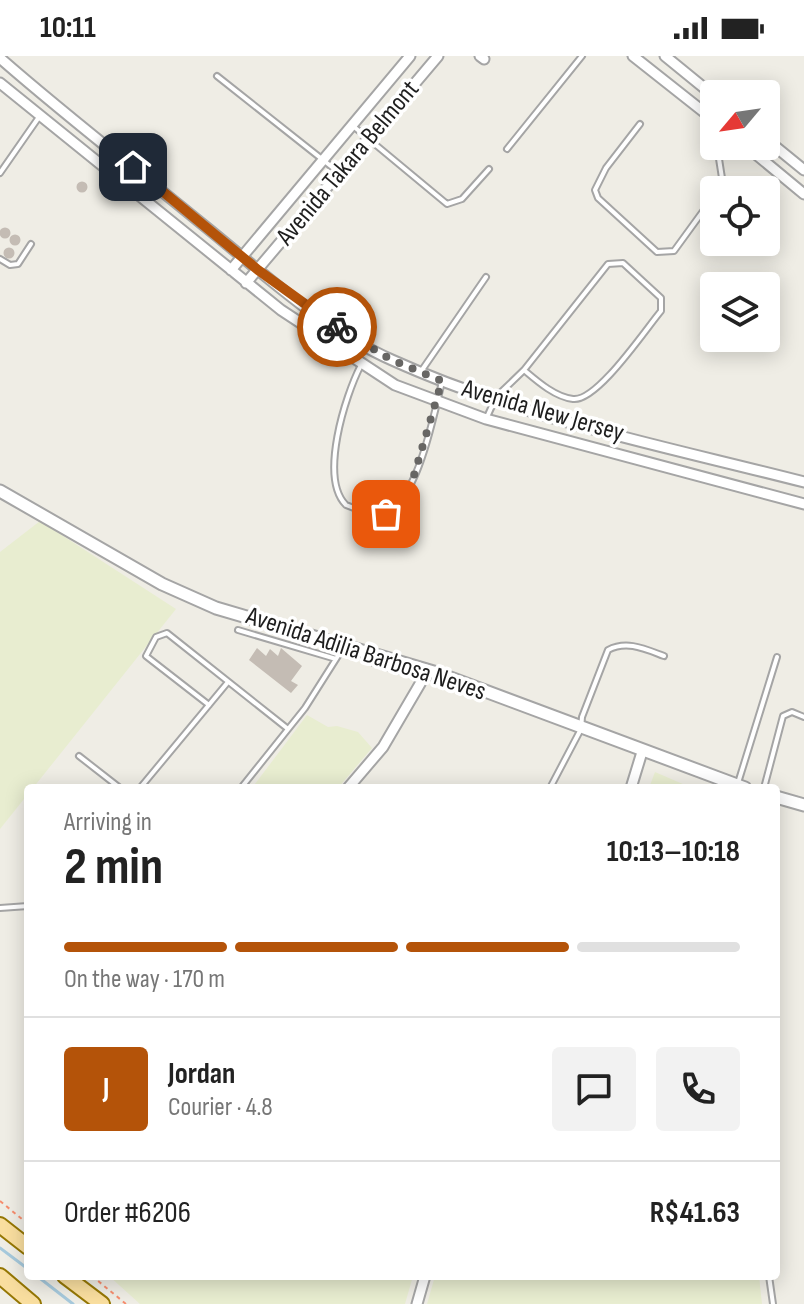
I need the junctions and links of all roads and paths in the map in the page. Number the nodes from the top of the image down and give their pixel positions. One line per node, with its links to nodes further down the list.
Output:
1 (410, 56): 14 (street, Avenida Takara Belmont)
2 (438, 56): 15 (street, Avenida Takara Belmont)
3 (582, 56): 16 (lane)
4 (633, 56): 11 (street)
5 (665, 56): 9 (street)
6 (0, 58): 10 (street, Avenida New Jersey)
7 (217, 76): 19 (lane)
8 (0, 83): 12 (street, Avenida New Jersey)
9 (700, 85)
10 (60, 107): 12 (street); 27 (street, Avenida New Jersey)
11 (700, 109)
12 (44, 119): 23 (lane); 29 (street, Avenida New Jersey)
13 (640, 124): 25 (lane)
14 (353, 126): 15 (lane); 19 (street, Avenida Takara Belmont)
15 (368, 139): 20 (lane); 22 (street, Avenida Takara Belmont)
16 (507, 149)
17 (780, 150): 21 (street)
18 (763, 160): 24 (street)
19 (324, 161): 22 (lane); 27 (street, Avenida Takara Belmont)
20 (489, 169)
21 (804, 170)
22 (339, 172): 30 (street, Avenida Takara Belmont)
23 (0, 173)
24 (804, 194)
25 (700, 215)
26 (31, 244): 28 (lane)
27 (243, 256): 29 (street, Avenida Takara Belmont); 30 (street, Avenida New Jersey)
28 (0, 259)
29 (231, 270): 32 (street, Avenida New Jersey)
30 (258, 270): 32 (street, Avenida Takara Belmont); 33 (street, Avenida New Jersey)
31 (486, 277): 37 (lane)
32 (246, 283): 34 (street, Avenida New Jersey)
33 (359, 341): 34 (street); 37 (street, Avenida New Jersey)
34 (350, 358): 35 (street, Avenida New Jersey)
35 (361, 365): 40 (street, Avenida New Jersey); 40 (lane)
36 (524, 370): 36 (lane); 39 (lane)
37 (421, 372): 38 (street, Avenida New Jersey)
38 (442, 381): 39 (street, Avenida New Jersey); 40 (lane)
39 (496, 397): 41 (street, Avenida New Jersey); 42 (lane)
40 (436, 403): 42 (street, Avenida New Jersey)
41 (534, 410): 43 (street, Avenida New Jersey); 44 (street)
42 (486, 419): 44 (street, Avenida New Jersey)
43 (571, 421): 45 (street); 46 (street, Avenida New Jersey)
44 (528, 430): 45 (street, Avenida New Jersey)
45 (566, 439): 48 (street, Avenida New Jersey)
46 (804, 482)
47 (0, 491): 50 (street, Avenida Adilia Barbosa Neves)
48 (804, 504)
49 (238, 630): 54 (lane)
50 (346, 643): 51 (street, Avenida Adilia Barbosa Neves); 54 (lane)
51 (365, 649): 55 (street, Avenida Adilia Barbosa Neves); 56 (street)
52 (664, 656): 61 (lane)
53 (777, 657): 71 (lane)
54 (336, 659): 60 (lane)
55 (437, 673): 56 (street); 61 (street, Avenida Adilia Barbosa Neves)
56 (424, 677): 67 (street)
57 (228, 681): 58 (lane); 58 (lane); 60 (lane)
58 (209, 705): 65 (lane)
59 (804, 717): 72 (lane)
60 (288, 729): 66 (lane)
61 (581, 729): 62 (street, Avenida Adilia Barbosa Neves); 68 (lane)
62 (642, 752): 69 (street); 70 (street, Avenida Adilia Barbosa Neves)
63 (79, 756): 64 (lane)
64 (115, 784)
65 (143, 784)
66 (244, 784)
67 (351, 784)
68 (552, 784)
69 (632, 784)
70 (733, 784)
71 (742, 784)
72 (765, 784)
73 (780, 798): 74 (street)
74 (804, 805)
75 (24, 906): 76 (lane)
76 (0, 908)
77 (0, 1201): 78 (path)
78 (24, 1221)
79 (0, 1225): 80 (main road)
80 (24, 1244)
81 (0, 1276): 86 (main road)
82 (70, 1280): 87 (main road)
83 (97, 1280): 88 (path)
84 (424, 1280): 89 (street)
85 (770, 1280): 90 (lane)
86 (33, 1304)
87 (102, 1304)
88 (126, 1304)
89 (417, 1304)
90 (773, 1304)

